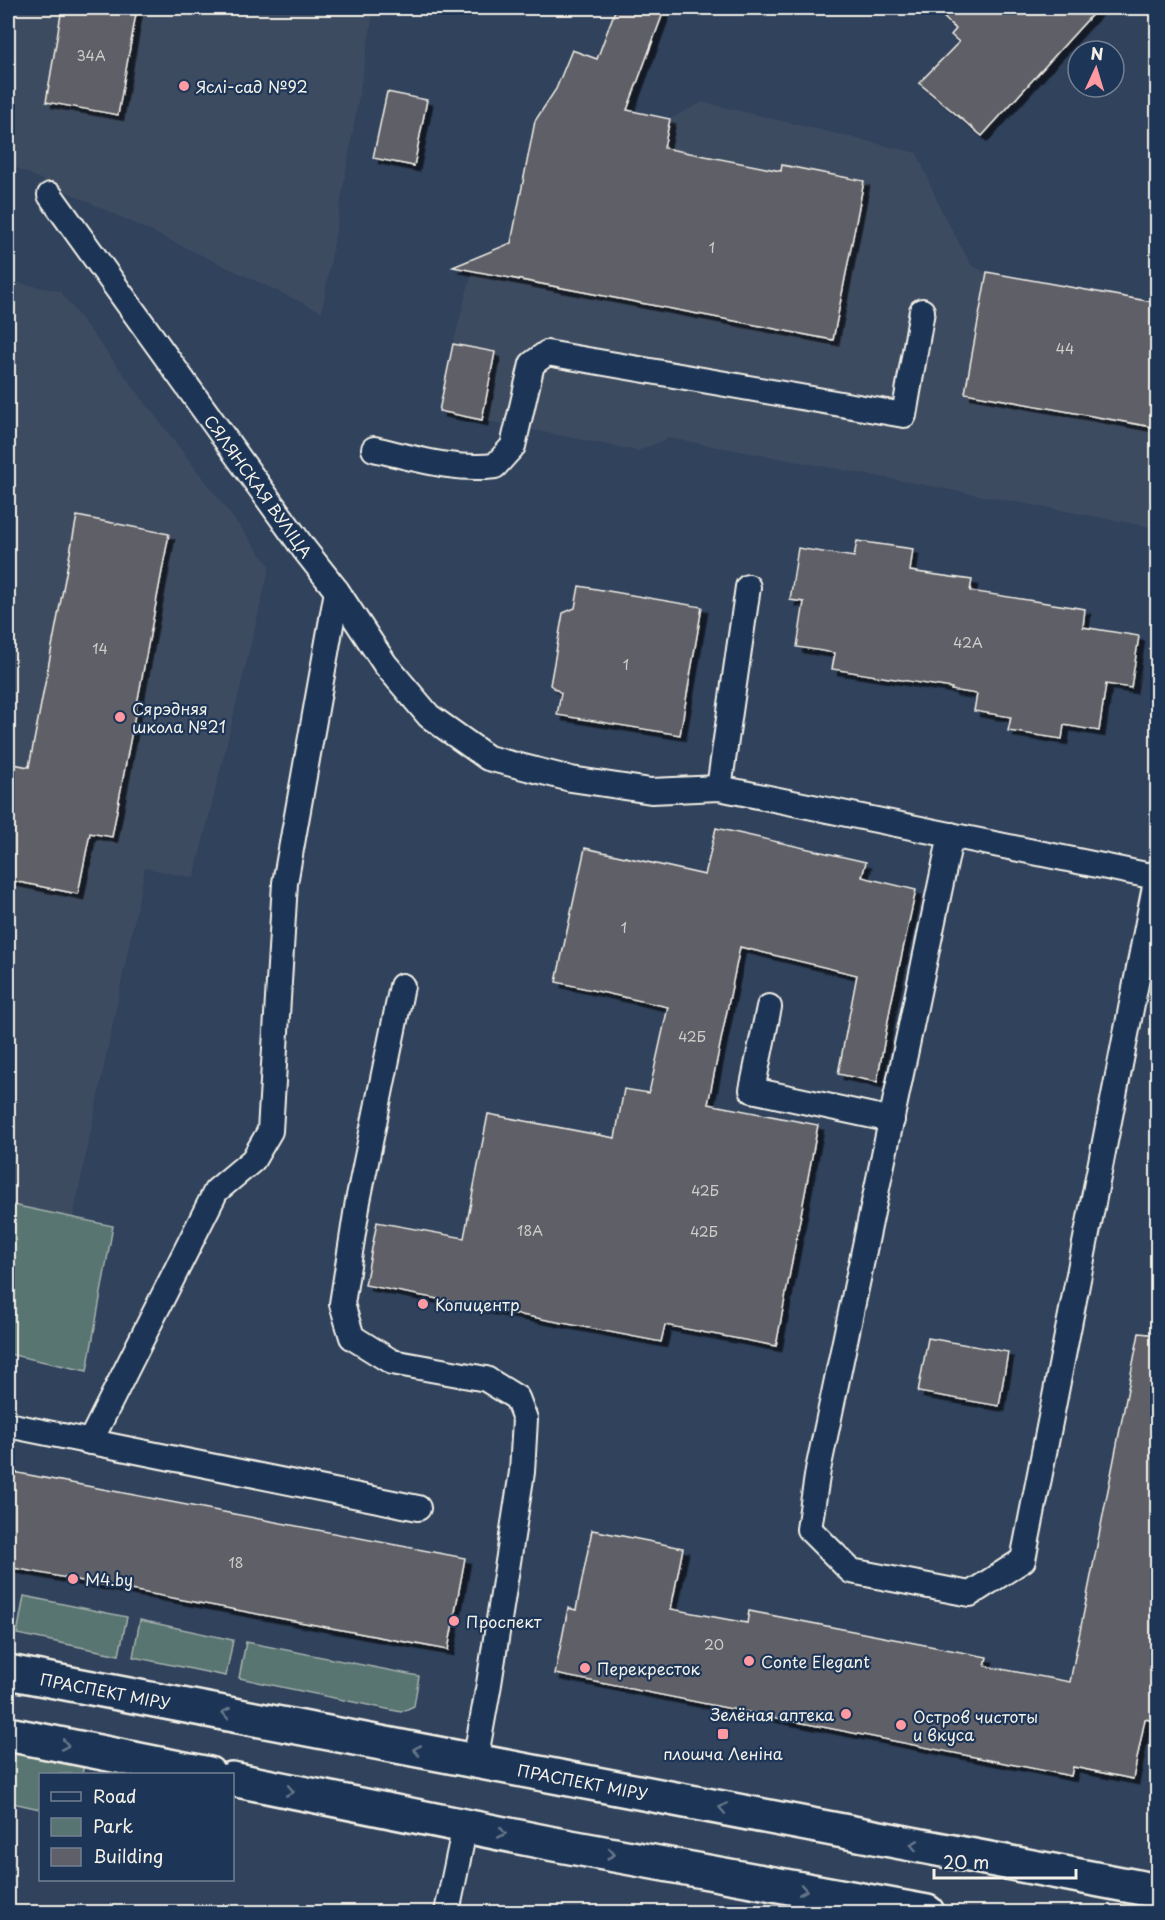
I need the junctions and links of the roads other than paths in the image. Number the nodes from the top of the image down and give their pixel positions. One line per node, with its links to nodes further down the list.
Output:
1 (50, 195): 5 (lane, СЯЛЯНСКАЯ ВУЛІЦА)
2 (922, 310): 3 (lane)
3 (374, 449)
4 (748, 587): 6 (lane)
5 (337, 591): 6 (lane, СЯЛЯНСКАЯ ВУЛІЦА); 13 (lane)
6 (718, 788): 7 (lane)
7 (951, 835): 8 (lane); 11 (lane)
8 (1157, 874): 11 (lane)
9 (402, 986): 17 (lane)
10 (769, 1007): 11 (lane)
11 (892, 1120)
12 (8, 1425): 13 (lane)
13 (90, 1442): 14 (lane)
14 (418, 1508)
15 (8, 1672): 17 (main road, ПРАСПЕКТ МІРУ, one-way to 15)
16 (8, 1734): 18 (main road, one-way to 18)
17 (475, 1761): 21 (main road, ПРАСПЕКТ МІРУ, one-way to 17)
18 (204, 1773)
19 (234, 1779): 20 (main road, one-way to 20)
20 (465, 1826): 22 (lane); 23 (main road, one-way to 23)
21 (1158, 1891)
22 (447, 1912)
23 (927, 1912)

